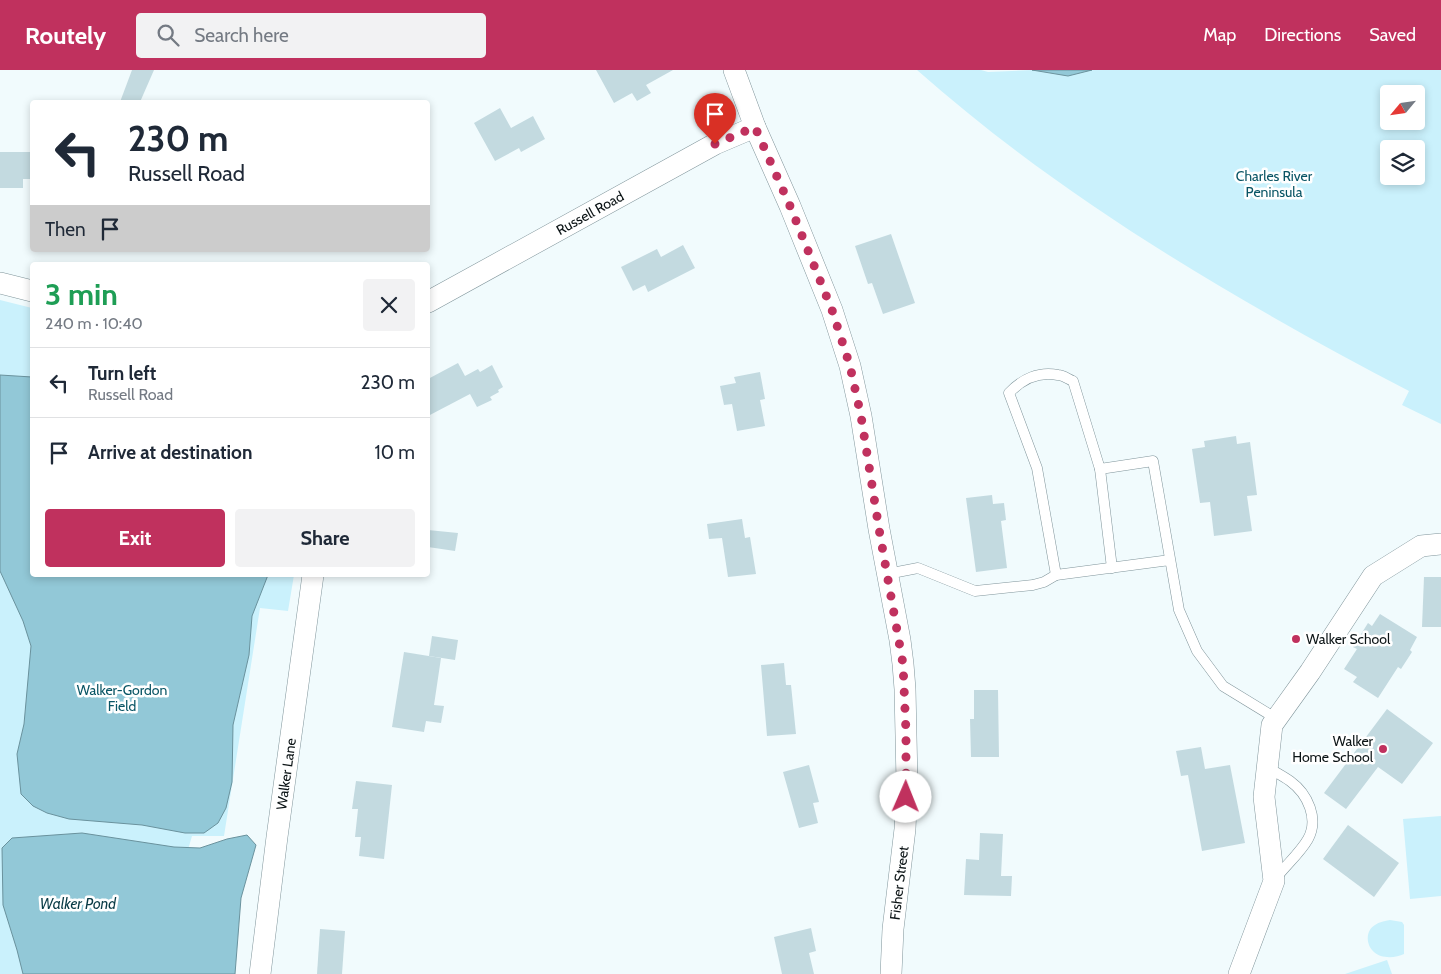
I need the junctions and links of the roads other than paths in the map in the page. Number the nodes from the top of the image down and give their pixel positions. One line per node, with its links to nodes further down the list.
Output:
1 (734, 70): 2 (street, Fisher Street)
2 (755, 127): 5 (street, Russell Road); 10 (street, Fisher Street)
3 (0, 283): 4 (street)
4 (30, 290)
5 (430, 301)
6 (1100, 469): 8 (lane); 9 (lane); 11 (lane)
7 (1441, 544): 13 (street)
8 (1170, 560): 9 (lane); 13 (lane)
9 (1112, 568): 11 (lane)
10 (887, 574): 11 (lane); 17 (street, Fisher Street)
11 (1056, 575)
12 (313, 577): 16 (street, Walker Lane)
13 (1277, 719): 14 (street)
14 (1267, 767): 15 (street); 15 (lane)
15 (1274, 881): 18 (street)
16 (260, 974)
17 (891, 974)
18 (1239, 974)

